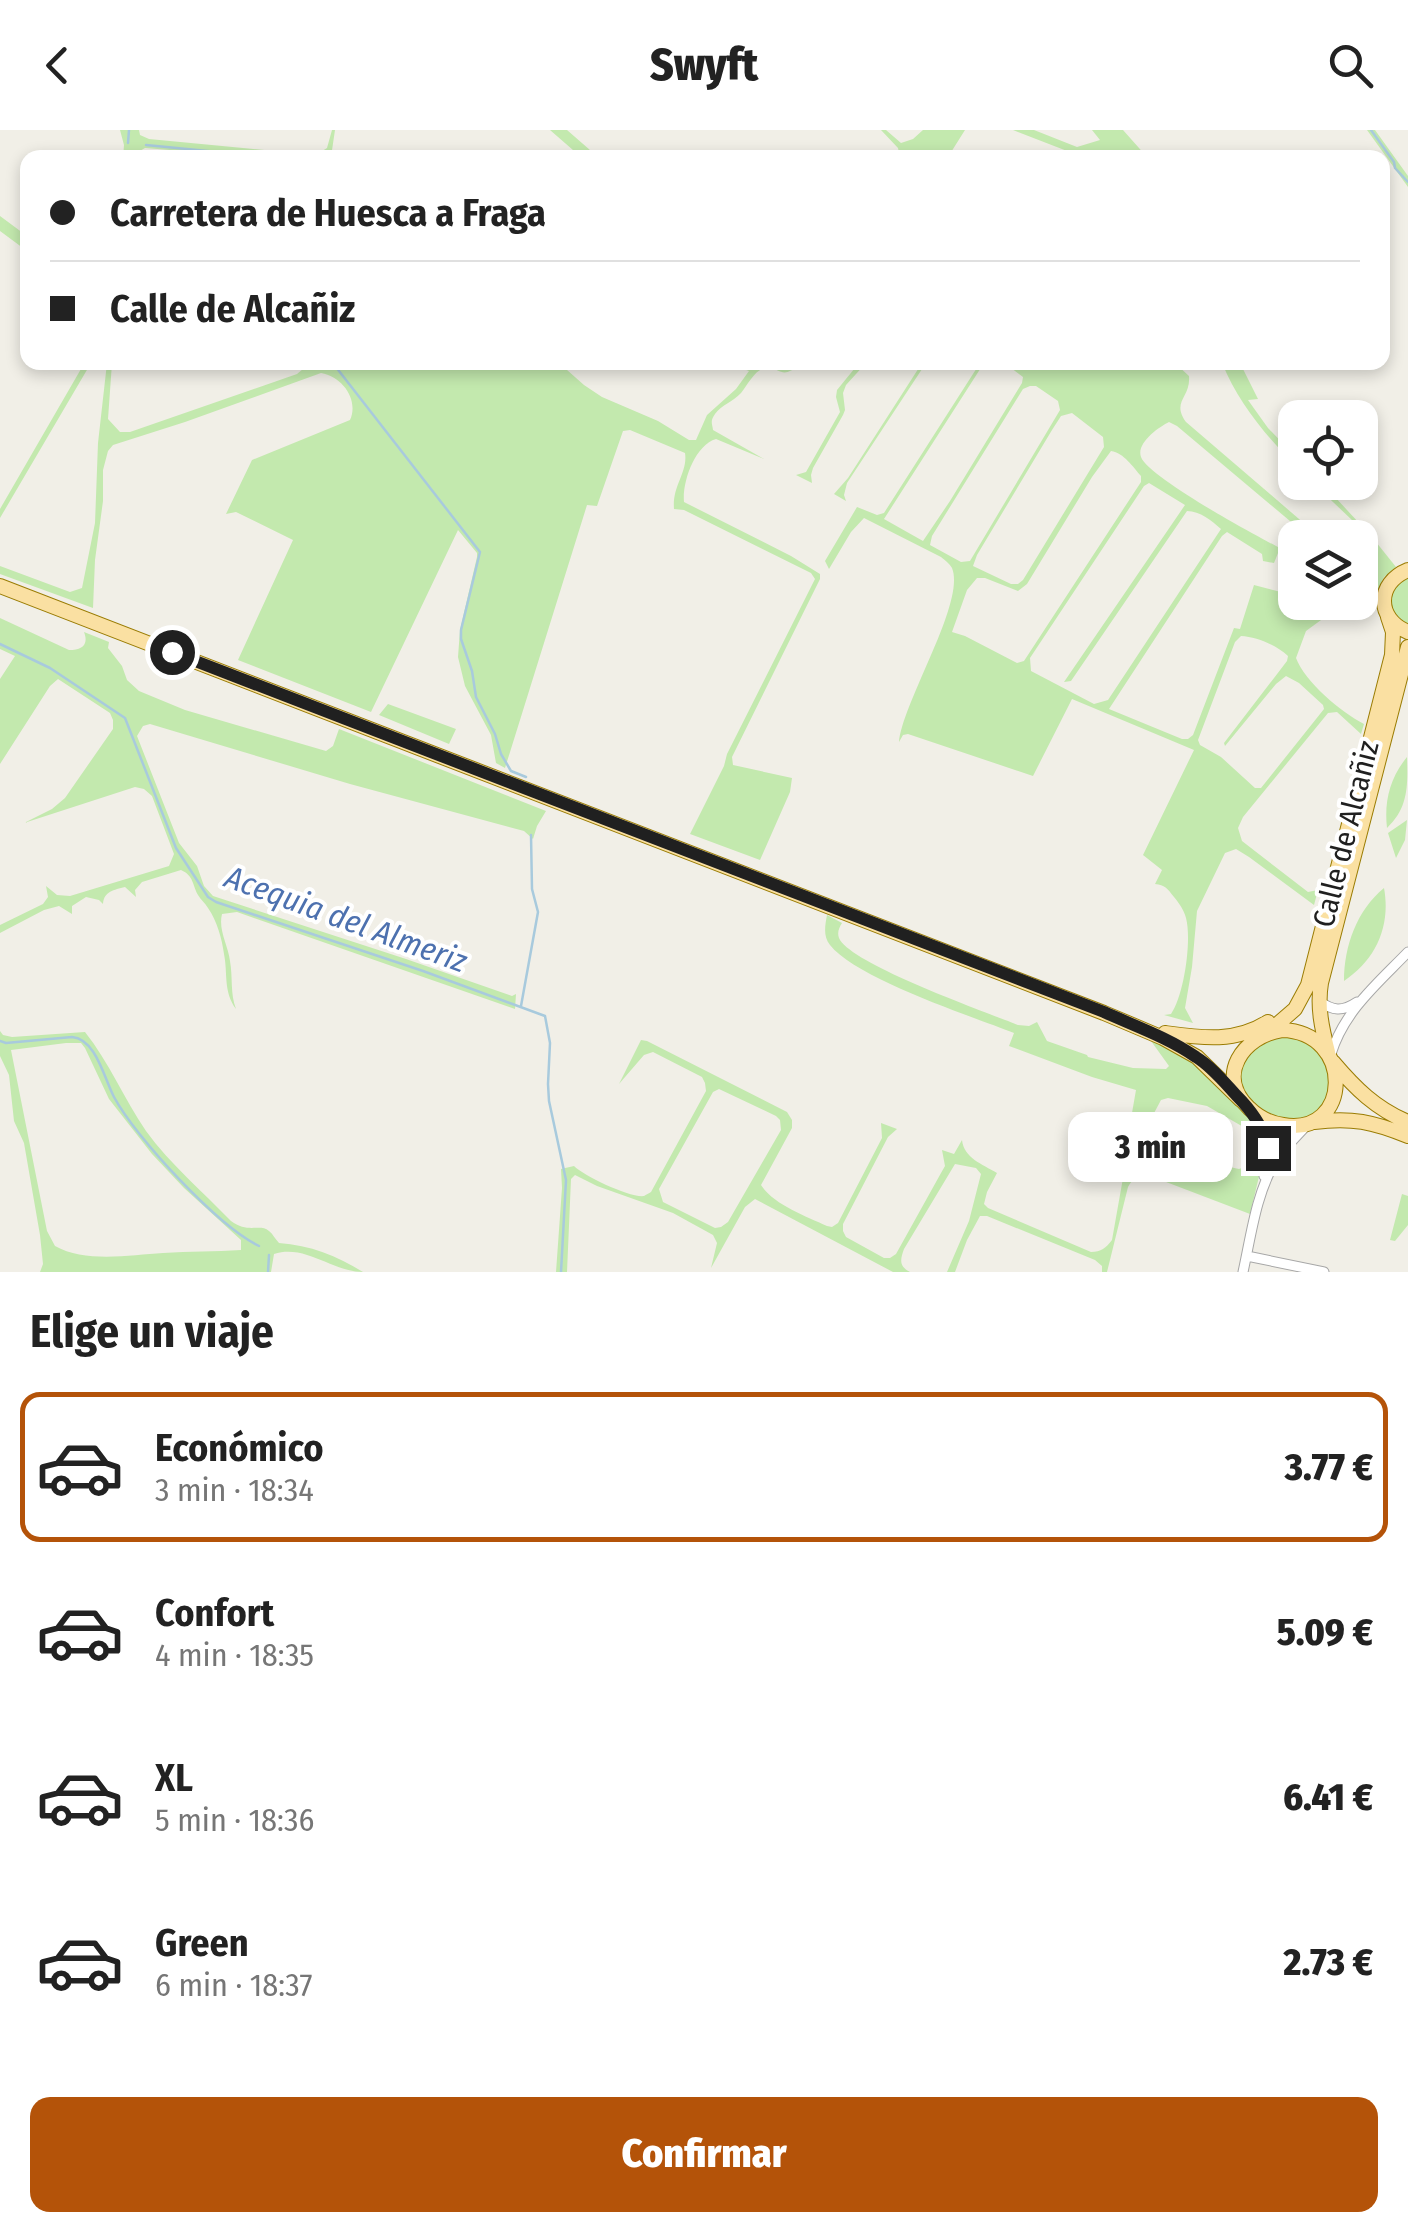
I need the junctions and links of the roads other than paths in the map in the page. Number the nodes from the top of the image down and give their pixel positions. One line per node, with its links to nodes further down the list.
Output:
1 (1407, 569): 3 (main road, Calle de Alcañiz)
2 (0, 586): 10 (main road)
3 (1388, 617): 4 (main road); 7 (main road, Calle de Alcañiz)
4 (1408, 632)
5 (1408, 647): 9 (main road, Calle de Alcañiz)
6 (1408, 952): 8 (street)
7 (1315, 957): 11 (main road); 12 (main road, Calle de Alcañiz)
8 (1363, 998): 9 (street); 13 (street)
9 (1318, 1001): 13 (main road, Calle de Alcañiz)
10 (1104, 1012): 11 (main road); 14 (main road)
11 (1165, 1033): 12 (main road)
12 (1261, 1037): 13 (main road); 14 (main road)
13 (1330, 1057): 15 (main road); 16 (main road)
14 (1246, 1106): 16 (main road); 18 (street)
15 (1408, 1122)
16 (1311, 1123): 17 (main road); 18 (street)
17 (1408, 1136)
18 (1260, 1203): 19 (street)
19 (1247, 1256): 20 (street); 21 (street)
20 (1243, 1272)
21 (1324, 1272)

